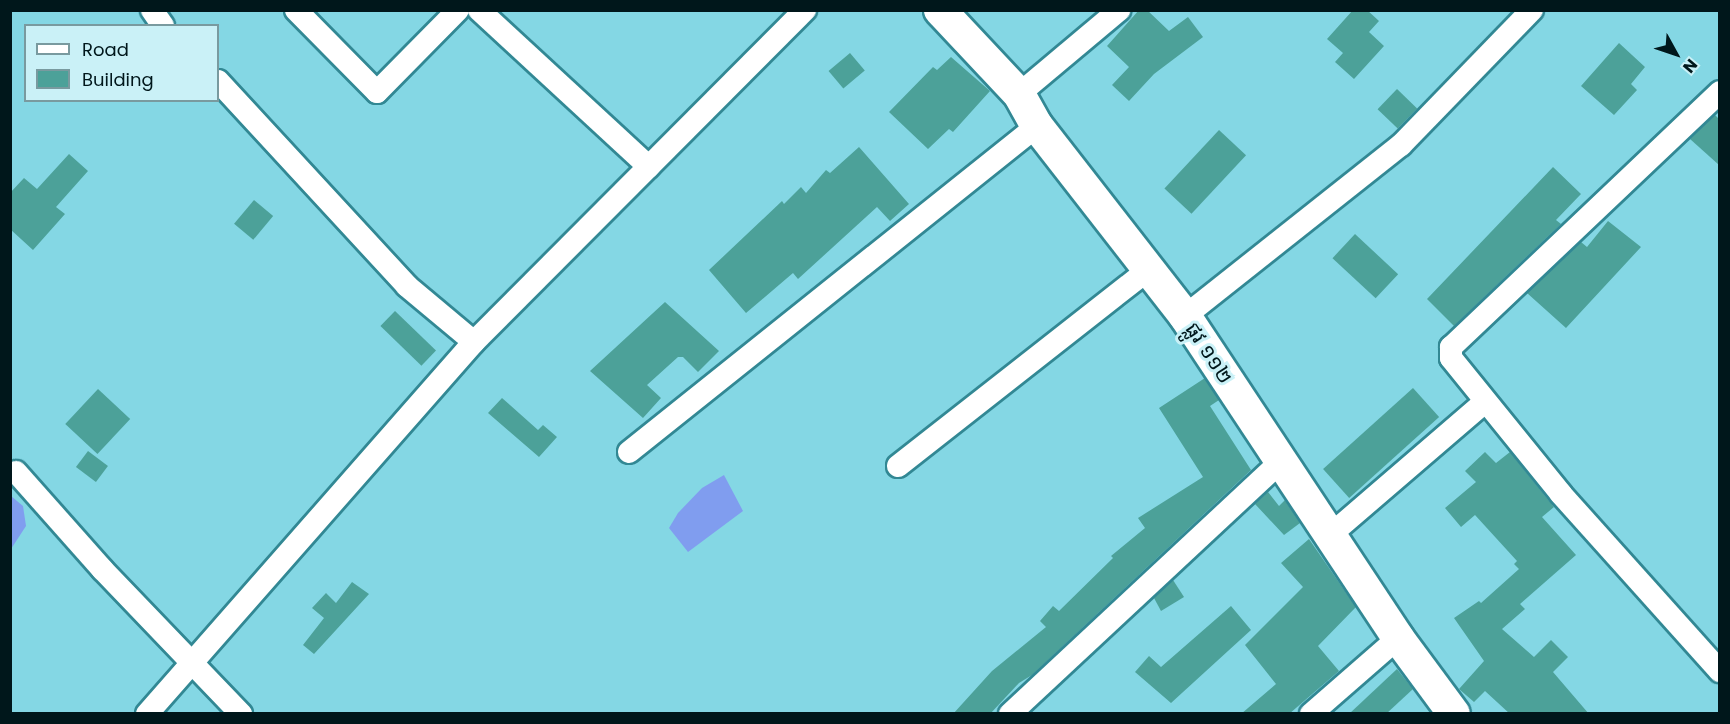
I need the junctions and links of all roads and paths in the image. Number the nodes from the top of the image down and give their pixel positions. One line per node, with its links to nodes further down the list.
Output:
1 (152, 10): 9 (street)
2 (296, 10): 3 (street)
3 (458, 10)
4 (479, 10): 14 (street)
5 (806, 10): 14 (street)
6 (940, 10): 12 (street, ផ្លូវ ១១២)
7 (1119, 10): 12 (street)
8 (1532, 10): 16 (street)
9 (162, 24)
10 (219, 82): 17 (street)
11 (1719, 92): 18 (street)
12 (1018, 94): 13 (street, ផ្លូវ ១១២)
13 (1038, 126): 15 (street, ផ្លូវ ១១២); 19 (street)
14 (650, 166): 17 (street)
15 (1147, 271): 16 (street, ផ្លូវ ១១២); 21 (street)
16 (1185, 316): 20 (street, ផ្លូវ ១១២)
17 (474, 342): 25 (street)
18 (1485, 402): 23 (street); 26 (street)
19 (629, 452)
20 (1280, 462): 23 (street, ផ្លូវ ១១២); 29 (street)
21 (898, 466)
22 (16, 472): 25 (street)
23 (1329, 536): 24 (street, ផ្លូវ ១១២)
24 (1398, 638): 30 (street); 31 (street, ផ្លូវ ១១២)
25 (192, 664): 27 (street); 28 (street)
26 (1719, 671)
27 (147, 714)
28 (241, 714)
29 (1010, 714)
30 (1311, 714)
31 (1454, 714)

